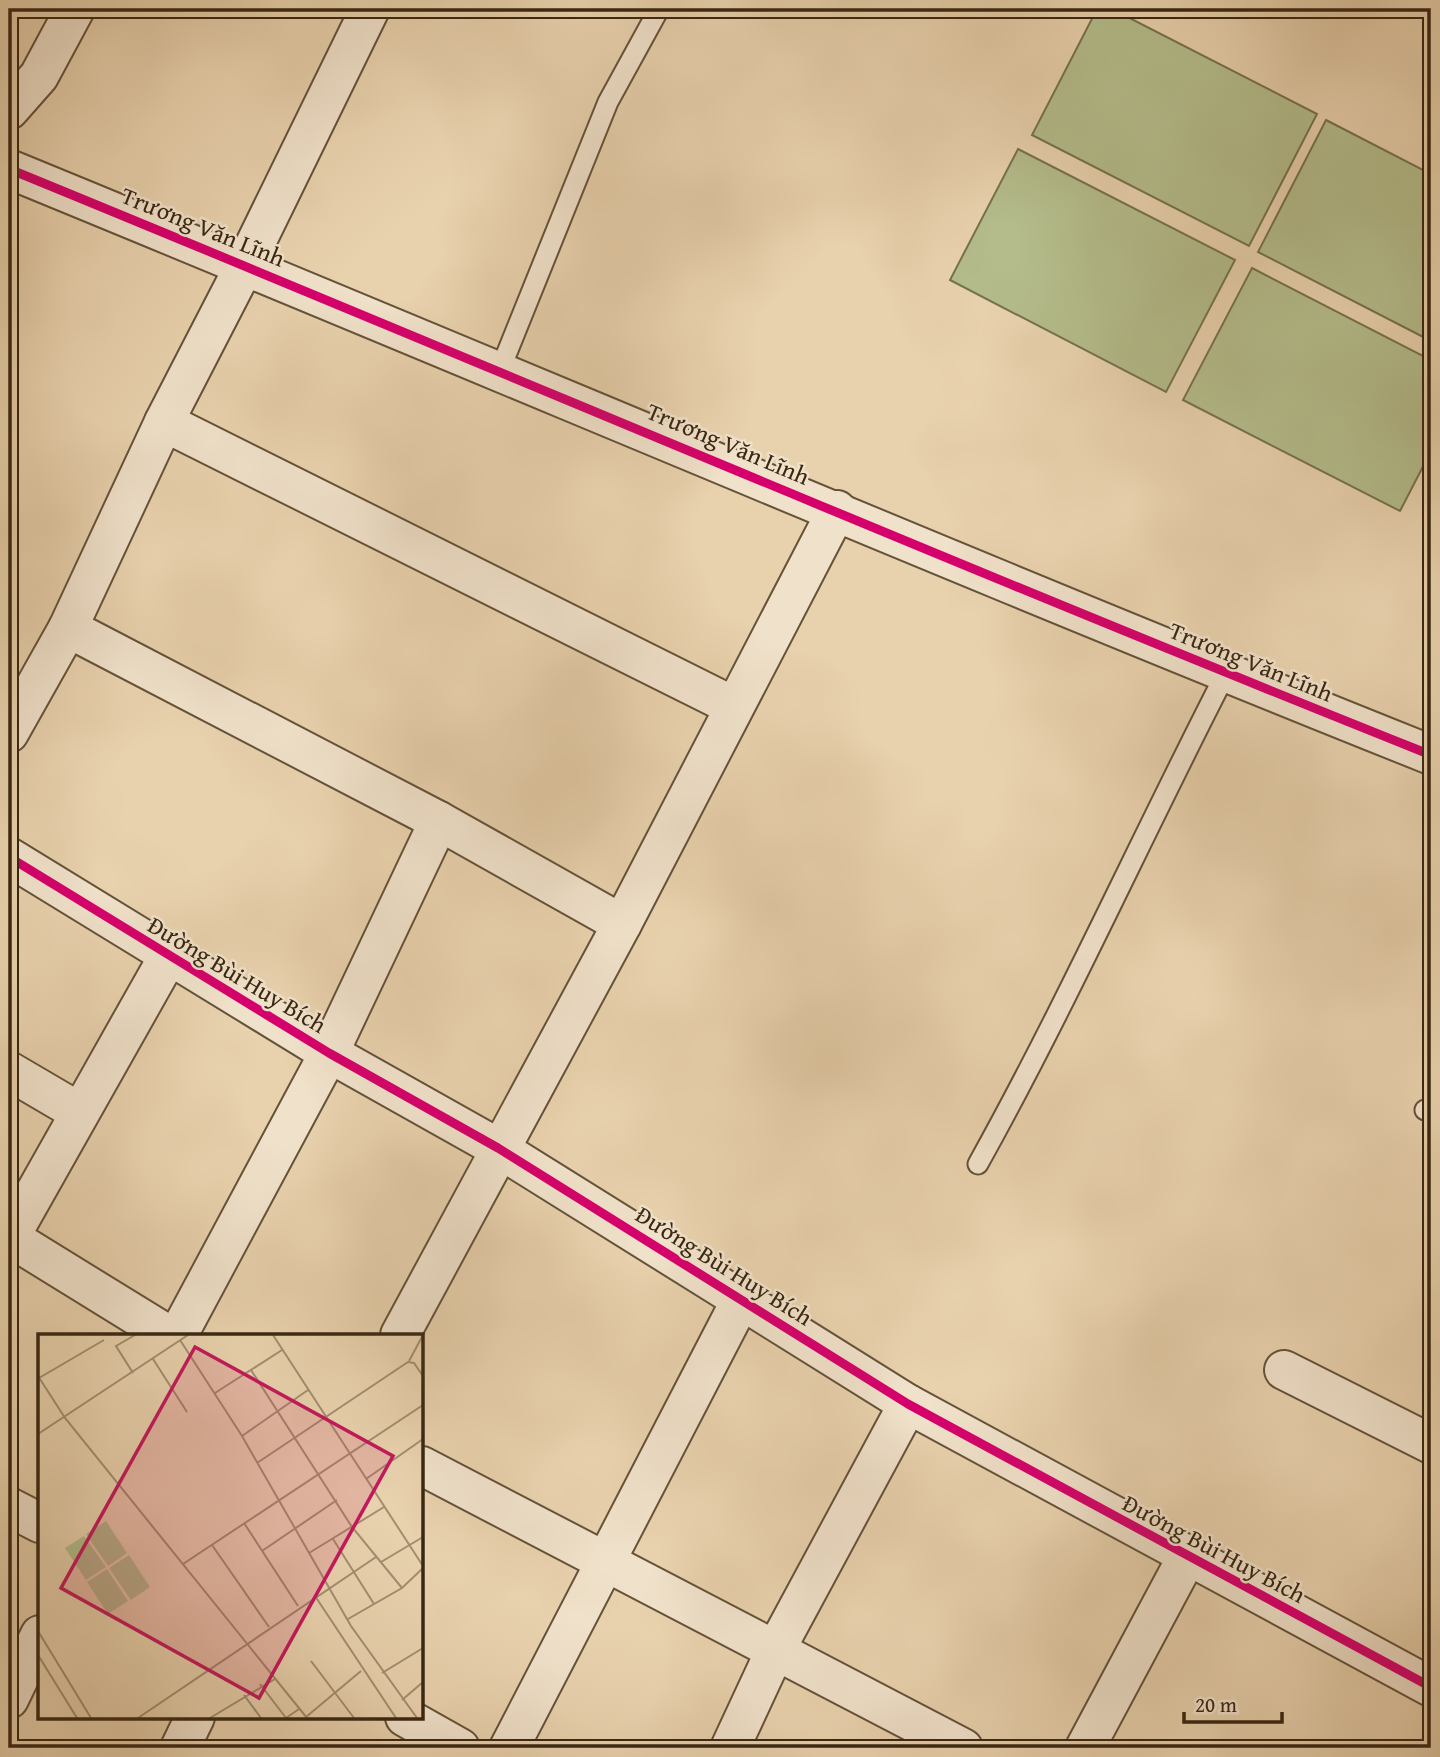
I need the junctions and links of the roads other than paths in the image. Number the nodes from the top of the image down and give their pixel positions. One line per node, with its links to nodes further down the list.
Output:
1 (75, 9): 4 (street)
2 (370, 9): 7 (street)
3 (659, 9): 8 (lane)
4 (24, 70): 5 (street)
5 (9, 110)
6 (9, 169): 7 (street, Trương Văn Lĩnh)
7 (245, 265): 8 (street, Trương Văn Lĩnh); 9 (street)
8 (500, 369): 10 (street, Trương Văn Lĩnh)
9 (164, 422): 11 (street); 13 (street)
10 (837, 510): 12 (street, Trương Văn Lĩnh); 13 (street)
11 (68, 628): 14 (street); 16 (street)
12 (1226, 673): 15 (street, Trương Văn Lĩnh); 24 (lane)
13 (733, 706): 18 (street)
14 (9, 733)
15 (1431, 755)
16 (439, 821): 18 (street); 20 (street)
17 (9, 857): 19 (street, Đường Bùi Huy Bích)
18 (622, 924): 23 (street)
19 (168, 957): 20 (street, Đường Bùi Huy Bích); 22 (street)
20 (329, 1053): 23 (street, Đường Bùi Huy Bích); 28 (street)
21 (9, 1071): 22 (street)
22 (79, 1112): 25 (street)
23 (498, 1148): 26 (street, Đường Bùi Huy Bích); 29 (street)
24 (978, 1164)
25 (9, 1238): 27 (street)
26 (741, 1300): 31 (street, Đường Bùi Huy Bích); 37 (street)
27 (166, 1334)
28 (179, 1334)
29 (401, 1334)
30 (1284, 1370): 32 (street)
31 (908, 1404): 36 (street, Đường Bùi Huy Bích); 39 (street)
32 (1431, 1444)
33 (424, 1467): 37 (street)
34 (9, 1507): 35 (street)
35 (38, 1522)
36 (1187, 1557): 40 (street, Đường Bùi Huy Bích); 49 (street)
37 (604, 1560): 39 (street); 46 (street)
38 (38, 1639): 41 (street)
39 (776, 1649): 47 (street); 48 (street)
40 (1431, 1687)
41 (9, 1699)
42 (195, 1718): 44 (street)
43 (407, 1718): 45 (street)
44 (180, 1748)
45 (460, 1748)
46 (509, 1748)
47 (730, 1748)
48 (963, 1748)
49 (1085, 1748)

